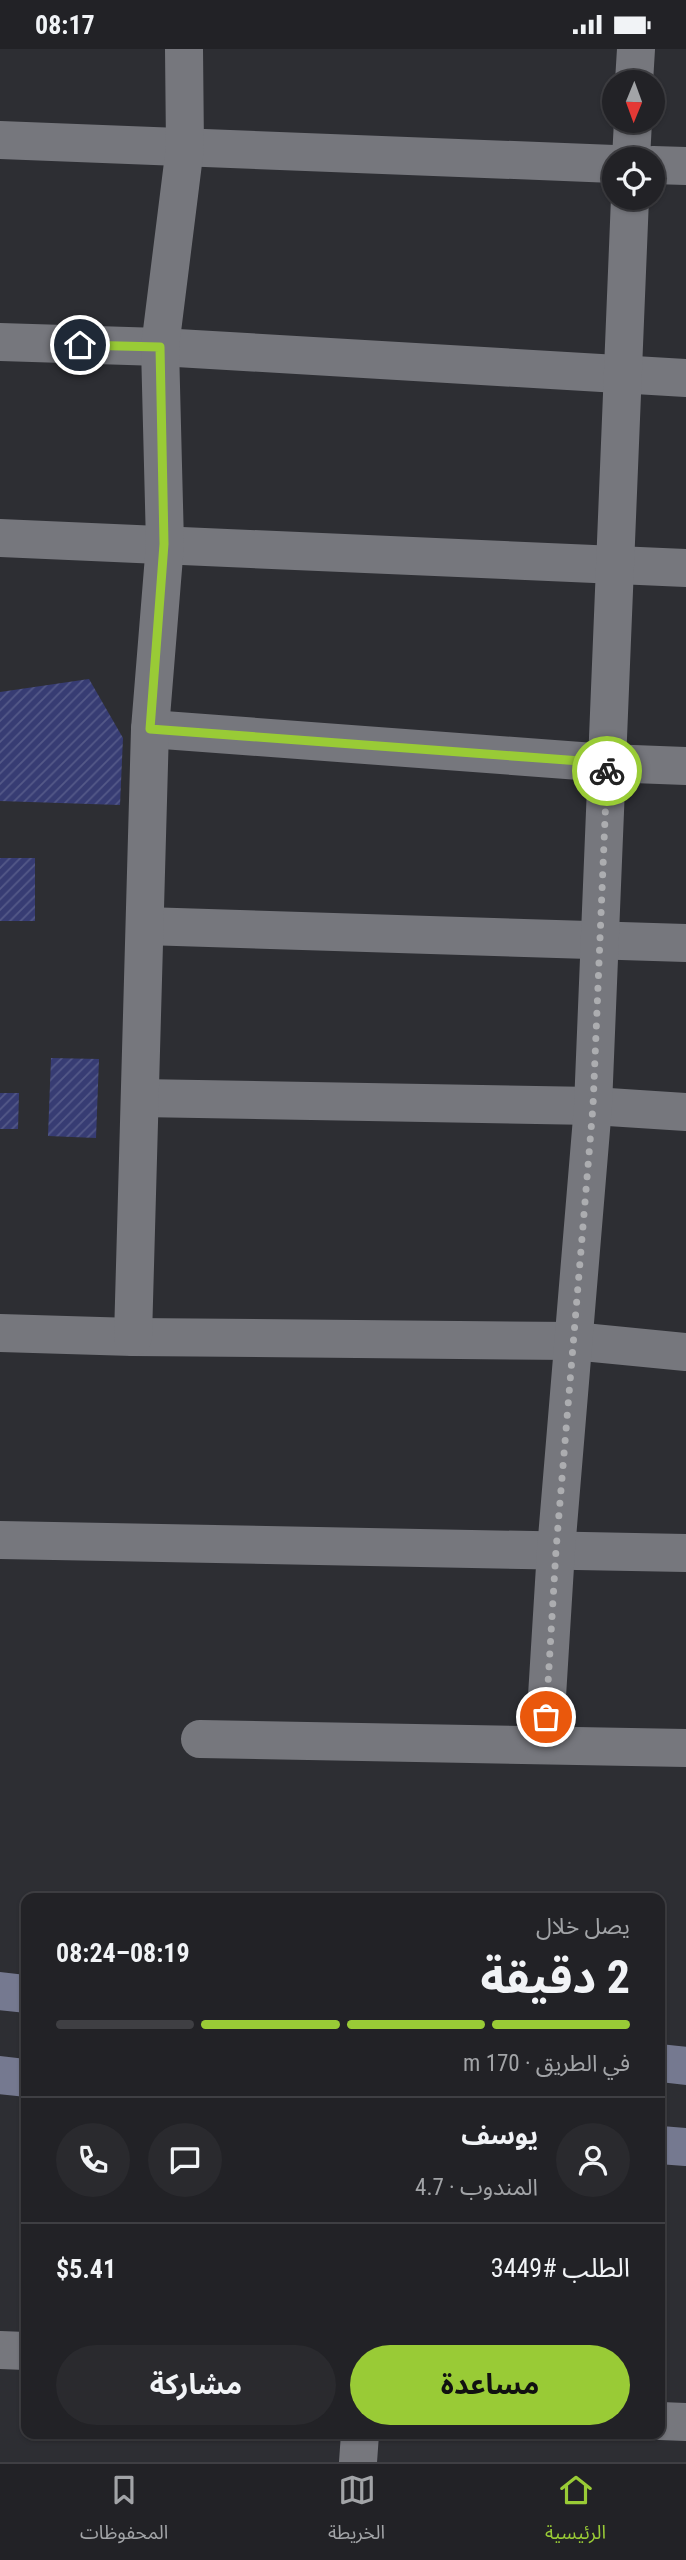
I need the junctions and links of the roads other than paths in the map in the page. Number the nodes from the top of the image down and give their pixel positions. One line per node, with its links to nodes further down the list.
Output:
1 (184, 49): 5 (street)
2 (636, 49): 3 (street)
3 (635, 70)
4 (0, 140): 5 (street)
5 (185, 147): 6 (street); 11 (street)
6 (602, 164)
7 (665, 165): 8 (street)
8 (686, 166)
9 (630, 210): 12 (street)
10 (0, 342): 11 (street)
11 (160, 347): 12 (street); 15 (street)
12 (623, 375): 13 (street); 16 (street)
13 (686, 377)
14 (0, 538): 15 (street)
15 (164, 544): 16 (street); 18 (street)
16 (615, 565): 17 (street); 19 (street)
17 (686, 568)
18 (150, 729): 19 (street); 21 (street)
19 (607, 763): 20 (street); 22 (street)
20 (686, 766)
21 (145, 926): 22 (street); 24 (street)
22 (600, 938): 23 (street); 25 (street)
23 (686, 943)
24 (140, 1098): 25 (street); 28 (street)
25 (593, 1106): 26 (street); 29 (street)
26 (686, 1112)
27 (0, 1333): 28 (street)
28 (133, 1337): 29 (street)
29 (573, 1341): 30 (street); 32 (street)
30 (686, 1352)
31 (0, 1539): 32 (street)
32 (556, 1550): 33 (street); 35 (street)
33 (686, 1553)
34 (200, 1739): 35 (street)
35 (544, 1745): 36 (street)
36 (686, 1748)
37 (0, 1991): 38 (main road)
38 (21, 1993)
39 (665, 2064): 40 (main road)
40 (686, 2066)
41 (0, 2075): 42 (main road)
42 (21, 2077)
43 (665, 2145): 44 (main road)
44 (686, 2147)
45 (0, 2350): 46 (street)
46 (21, 2351)
47 (665, 2421): 48 (street)
48 (686, 2422)
49 (360, 2439): 50 (street)
50 (358, 2462)

